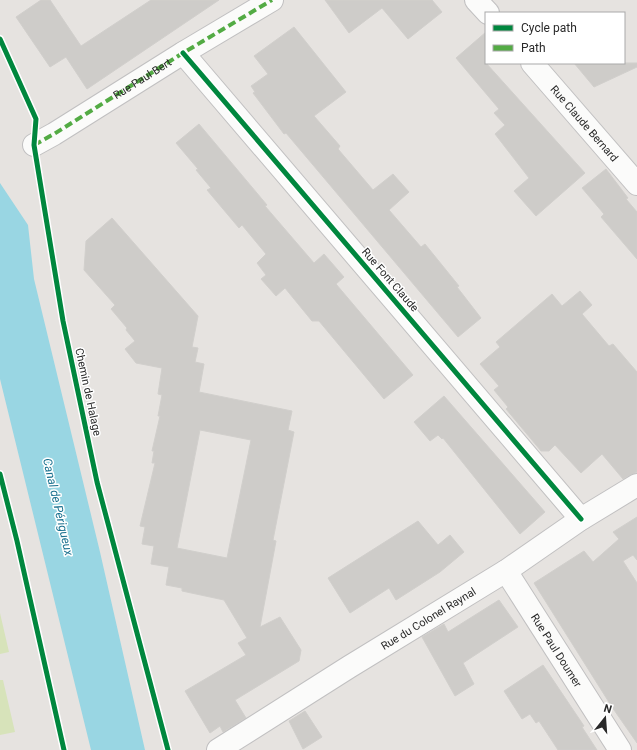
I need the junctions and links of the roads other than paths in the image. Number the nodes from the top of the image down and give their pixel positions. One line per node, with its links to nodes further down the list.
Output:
1 (272, 0): 4 (street, Rue Paul Bert)
2 (476, 0): 3 (street)
3 (487, 12)
4 (183, 53): 6 (street, Rue Paul Bert); 9 (street, Rue Font Claude)
5 (533, 64): 7 (street, Rue Claude Bernard)
6 (34, 145)
7 (637, 184)
8 (637, 485): 9 (street, Rue du Colonel Raynal)
9 (582, 519): 10 (street, Rue du Colonel Raynal)
10 (506, 571): 11 (street, Rue du Colonel Raynal); 12 (street, Rue Paul Doumer)
11 (218, 750)
12 (620, 750)

